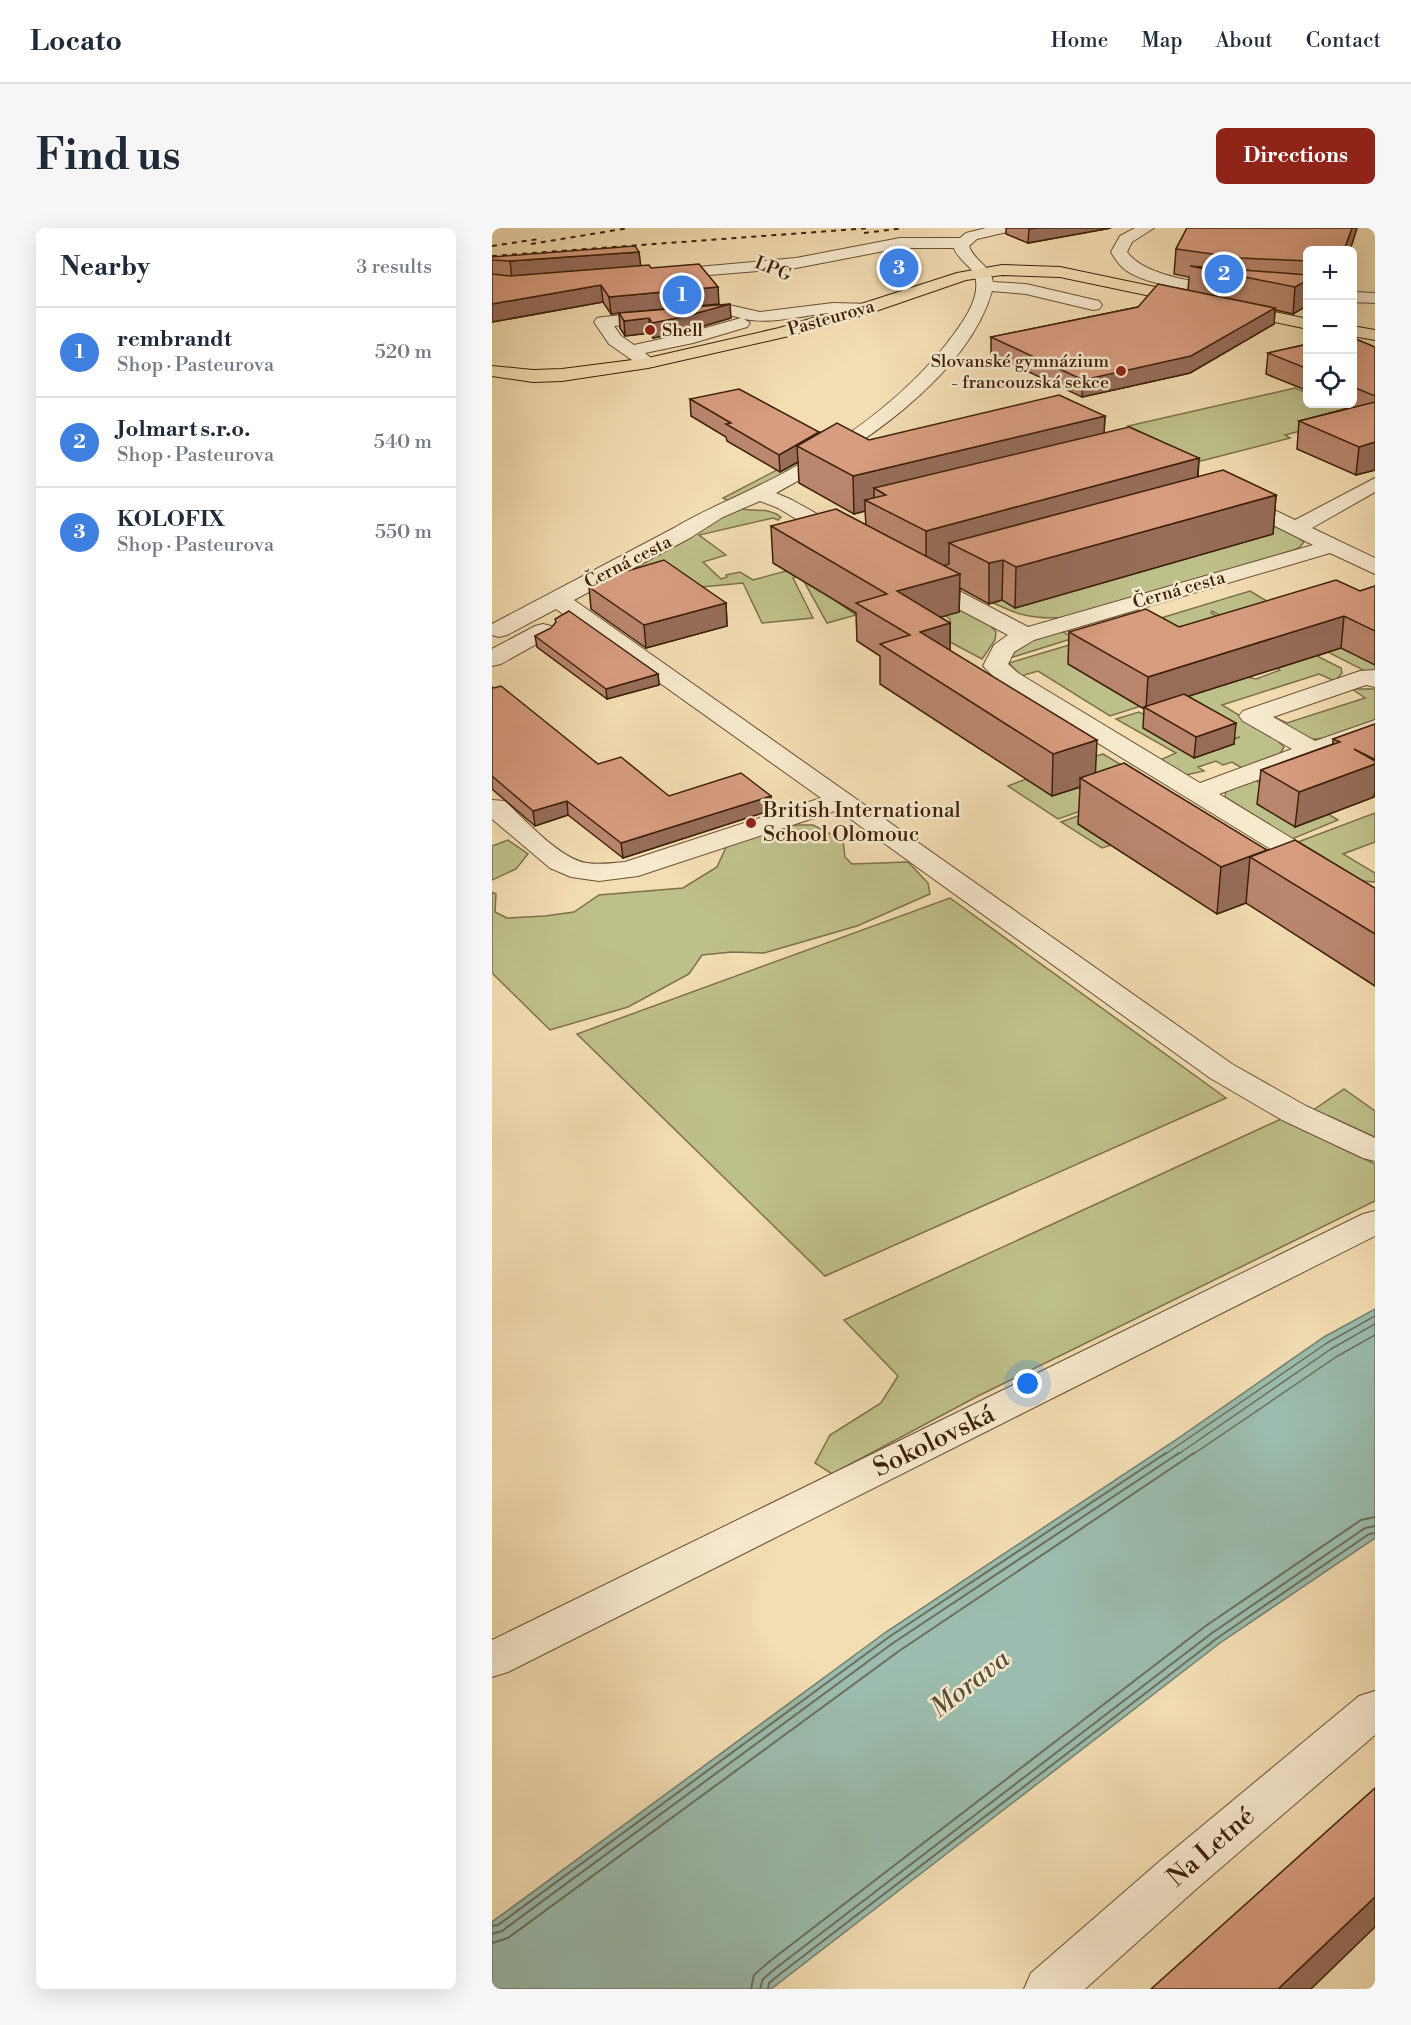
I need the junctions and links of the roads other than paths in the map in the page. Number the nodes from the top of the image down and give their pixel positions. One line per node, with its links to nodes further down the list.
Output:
1 (1006, 228): 3 (street)
2 (1146, 228): 7 (street)
3 (962, 243): 4 (street); 5 (street, LPG)
4 (984, 279): 6 (main road, Pasteurova); 10 (street); 12 (main road, Pasteurova); 21 (street, Černá cesta)
5 (755, 281)
6 (1168, 293): 15 (main road, Pasteurova); 16 (main road, Pasteurova)
7 (1303, 294)
8 (1357, 297): 9 (street)
9 (1375, 298)
10 (1093, 305)
11 (833, 308): 12 (street); 13 (street, LPG); 14 (street)
12 (867, 308): 18 (main road, Pasteurova)
13 (599, 316): 14 (street); 17 (street)
14 (760, 317): 17 (street)
15 (1303, 317)
16 (1303, 323)
17 (629, 351): 18 (street)
18 (648, 363): 19 (main road, Pasteurova)
19 (492, 371)
20 (1375, 484): 25 (street)
21 (758, 494): 24 (street); 32 (street, Černá cesta)
22 (1219, 496): 25 (street)
23 (853, 522): 24 (street)
24 (829, 528): 27 (street)
25 (1296, 528): 26 (street)
26 (1332, 546): 29 (street); 35 (street, Černá cesta)
27 (862, 549)
28 (896, 567): 31 (street)
29 (1375, 567)
30 (957, 572): 31 (street)
31 (923, 581): 35 (street)
32 (555, 599): 33 (street); 34 (street, Černá cesta)
33 (582, 614): 36 (street); 41 (street)
34 (499, 630)
35 (1026, 635): 40 (street, Černá cesta)
36 (492, 659)
37 (1375, 680): 39 (street)
38 (1375, 728): 39 (street)
39 (1314, 751): 40 (street)
40 (1197, 793): 43 (street, Černá cesta)
41 (842, 800): 42 (street); 44 (street)
42 (495, 807)
43 (1373, 897)
44 (1375, 1151)
45 (1375, 1222): 46 (street, Sokolovská)
46 (492, 1660)
47 (1375, 1709): 48 (street, Na Letné)
48 (1049, 1989)

